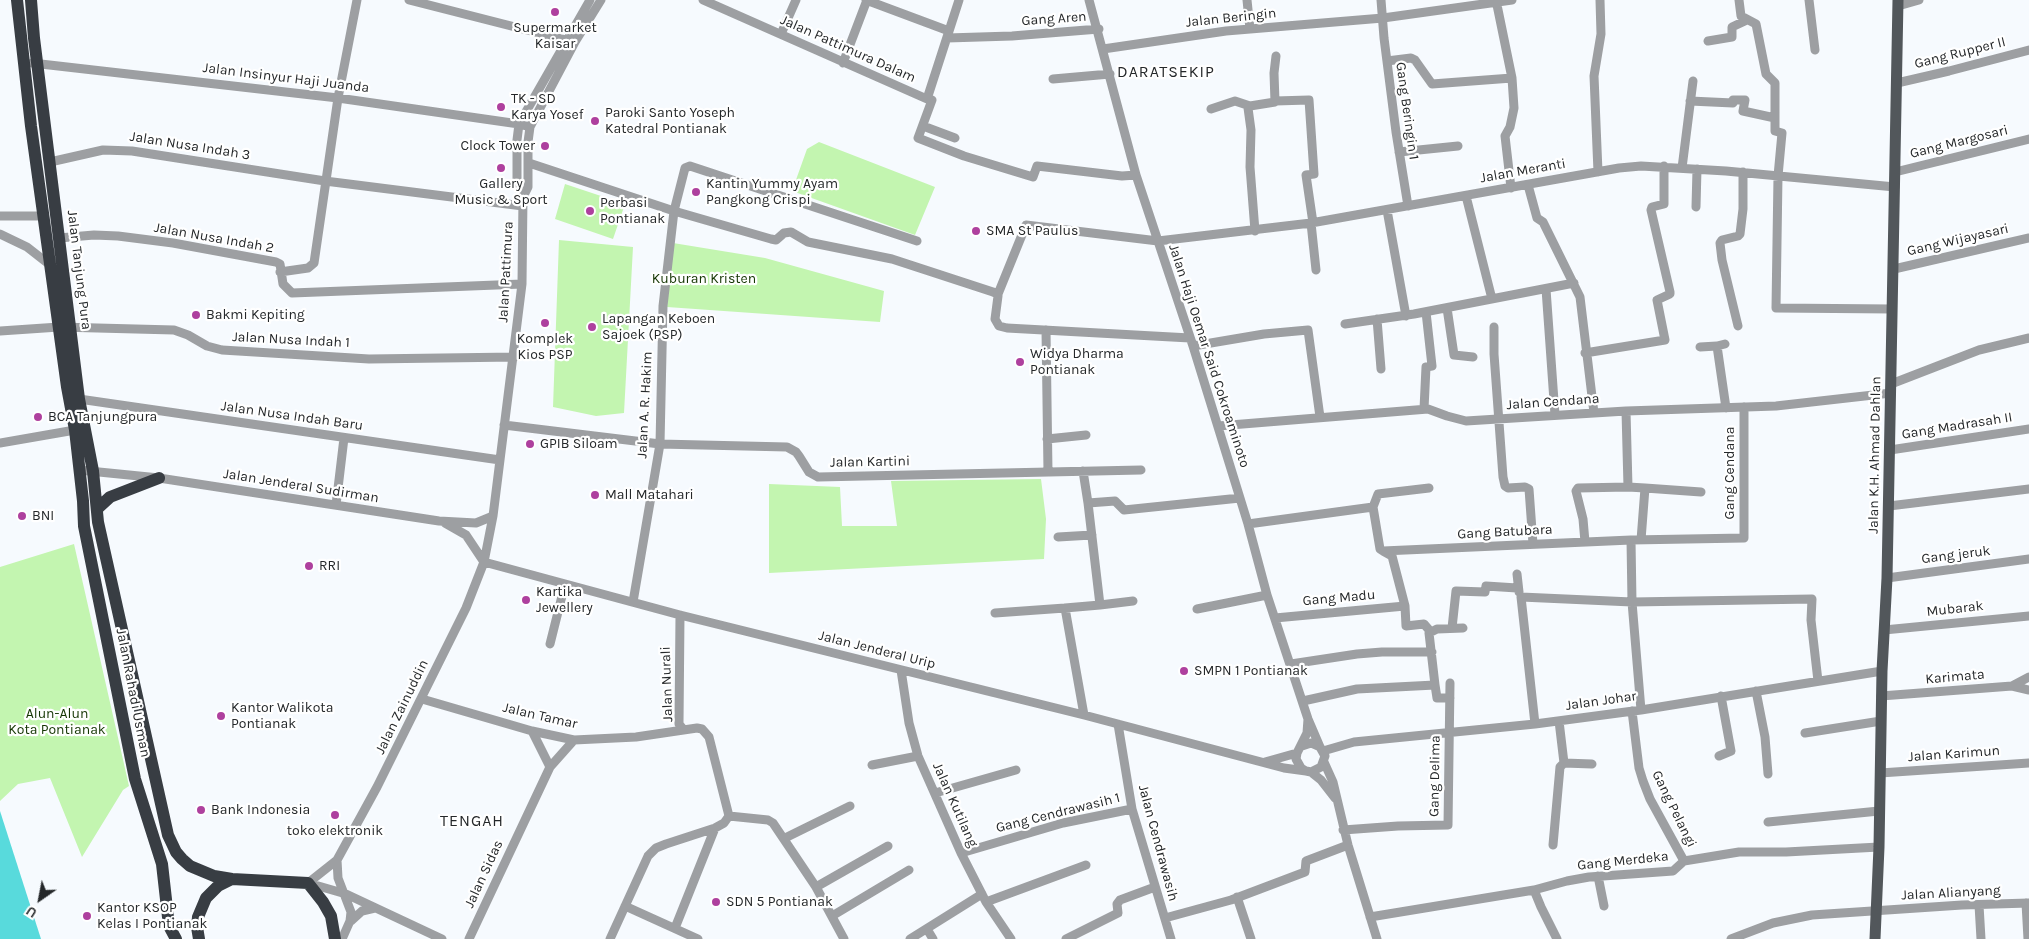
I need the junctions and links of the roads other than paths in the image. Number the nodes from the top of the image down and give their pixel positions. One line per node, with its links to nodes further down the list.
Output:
1 (17, 0): 36 (highway, Jalan Tanjung Pura)
2 (31, 0): 35 (highway, Jalan Tanjung Pura)
3 (357, 0): 43 (street)
4 (409, 0): 28 (street)
5 (590, 0): 28 (street)
6 (601, 0): 28 (street, Jalan Pattimura)
7 (704, 0): 26 (street, Jalan Pattimura Dalam)
8 (796, 0): 26 (street)
9 (867, 0): 27 (street); 37 (street)
10 (959, 0): 27 (street)
11 (1089, 0): 25 (street, Jalan Haji Oemar Said Cokroaminoto)
12 (1247, 0): 24 (street)
13 (1381, 0): 22 (street, Gang Beringin 1)
14 (1512, 0): 19 (street, Jalan Beringin)
15 (1600, 0): 62 (street)
16 (1740, 0): 23 (street)
17 (1809, 0): 31 (street)
18 (1919, 0): 20 (street)
19 (1496, 1): 21 (street, Jalan Beringin); 39 (street)
20 (1898, 3): 42 (main road, Jalan K.H. Ahmad Dahlan)
21 (1442, 5): 22 (street, Jalan Beringin)
22 (1383, 18): 24 (street, Jalan Beringin); 34 (street, Gang Beringin 1)
23 (1747, 20): 29 (street); 49 (street)
24 (1250, 29): 30 (street, Jalan Beringin)
25 (1098, 30): 27 (street, Gang Aren); 30 (street, Jalan Haji Oemar Said Cokroaminoto)
26 (781, 34): 37 (street, Jalan Pattimura Dalam)
27 (948, 35): 44 (street)
28 (571, 41): 50 (street); 52 (street, Jalan Pattimura)
29 (1708, 41)
30 (1103, 49): 38 (street, Jalan Haji Oemar Said Cokroaminoto)
31 (1815, 50)
32 (2029, 50): 42 (street, Gang Rupper II)
33 (1276, 56): 45 (street)
34 (1386, 61): 39 (street); 56 (street, Gang Beringin 1)
35 (38, 62): 36 (street, Jalan Insinyur Haji Juanda); 43 (street, Jalan Insinyur Haji Juanda); 57 (highway, Jalan Tanjung Pura)
36 (25, 63): 78 (highway, Jalan Tanjung Pura)
37 (843, 63): 44 (street, Jalan Pattimura Dalam)
38 (1110, 74): 40 (street); 65 (street, Jalan Haji Oemar Said Cokroaminoto)
39 (1512, 78): 70 (street)
40 (1053, 79)
41 (1693, 81): 46 (street)
42 (1897, 82): 64 (main road, Jalan K.H. Ahmad Dahlan)
43 (338, 98): 50 (street, Jalan Insinyur Haji Juanda); 67 (street)
44 (930, 100): 51 (street)
45 (1275, 101): 47 (street); 79 (street)
46 (1690, 101): 49 (street); 60 (street)
47 (1250, 106): 48 (street); 80 (street)
48 (1211, 108)
49 (1775, 118): 66 (street)
50 (519, 124): 52 (street, Jalan Insinyur Haji Juanda); 72 (street)
51 (923, 126): 53 (street); 65 (street)
52 (530, 127): 58 (street, Jalan Pattimura)
53 (955, 138)
54 (2029, 139): 64 (street, Gang Margosari)
55 (1458, 146): 56 (street)
56 (1399, 152): 73 (street, Gang Beringin 1)
57 (50, 162): 67 (street, Jalan Nusa Indah 3); 82 (highway, Jalan Tanjung Pura)
58 (529, 163): 72 (street, Jalan Pattimura); 76 (street)
59 (1664, 166): 60 (street, Jalan Meranti); 62 (street, Jalan Meranti); 109 (street)
60 (1682, 168): 61 (street, Jalan Meranti)
61 (1697, 169): 63 (street, Jalan Meranti); 74 (street)
62 (1598, 172): 68 (street, Jalan Meranti)
63 (1743, 172): 66 (street, Jalan Meranti); 101 (street)
64 (1896, 172): 69 (main road, Jalan K.H. Ahmad Dahlan)
65 (1136, 176): 85 (street, Jalan Haji Oemar Said Cokroaminoto)
66 (1778, 176): 69 (street, Jalan Meranti); 96 (street)
67 (325, 181): 72 (street, Jalan Nusa Indah 3); 89 (street)
68 (1528, 184): 70 (street, Jalan Meranti); 90 (street)
69 (1895, 187): 87 (main road, Jalan K.H. Ahmad Dahlan)
70 (1511, 188): 71 (street, Jalan Meranti)
71 (1466, 196): 73 (street, Jalan Meranti); 94 (street)
72 (523, 201): 91 (street, Jalan Pattimura)
73 (1408, 206): 75 (street, Jalan Meranti)
74 (1696, 207)
75 (1387, 210): 79 (street, Jalan Meranti); 98 (street)
76 (674, 211): 84 (street, Jalan A. R. Hakim); 93 (street); 131 (street, Jalan A. R. Hakim)
77 (0, 216): 78 (street)
78 (44, 216): 86 (highway, Jalan Tanjung Pura)
79 (1312, 223): 80 (street, Jalan Meranti); 88 (street)
80 (1255, 230): 85 (street, Jalan Meranti)
81 (0, 234): 86 (street)
82 (59, 238): 89 (street, Jalan Nusa Indah 2); 102 (highway, Jalan Tanjung Pura)
83 (2029, 238): 87 (street, Gang Wijayasari)
84 (917, 241)
85 (1158, 241): 93 (street, Jalan Meranti); 107 (street, Jalan Haji Oemar Said Cokroaminoto)
86 (51, 265): 102 (highway, Jalan Tanjung Pura)
87 (1894, 269): 96 (main road, Jalan K.H. Ahmad Dahlan)
88 (1316, 270)
89 (280, 272): 91 (street, Jalan Nusa Indah 2)
90 (1574, 282): 92 (street); 109 (street)
91 (522, 284): 110 (street, Jalan Pattimura)
92 (1546, 289): 94 (street); 120 (street)
93 (998, 294): 104 (street)
94 (1492, 298): 95 (street)
95 (1447, 308): 97 (street); 111 (street)
96 (1892, 309): 113 (main road, Jalan K.H. Ahmad Dahlan)
97 (1426, 312): 98 (street); 117 (street)
98 (1406, 316): 99 (street)
99 (1377, 320): 100 (street); 112 (street)
100 (1345, 324)
101 (1738, 326)
102 (65, 327): 105 (street, Jalan Nusa Indah 1); 110 (street, Jalan Nusa Indah 1); 114 (highway, Jalan Tanjung Pura); 126 (highway, Jalan Tanjung Pura)
103 (1494, 327): 122 (street)
104 (1046, 330): 107 (street); 129 (street)
105 (0, 332)
106 (2029, 338): 113 (street, Jalan Cendana)
107 (1192, 342): 121 (street); 124 (street, Jalan Haji Oemar Said Cokroaminoto)
108 (1700, 347): 116 (street)
109 (1585, 353): 119 (street)
110 (515, 357): 123 (street, Jalan Pattimura)
111 (1469, 359)
112 (1381, 370)
113 (1891, 388): 115 (street, Jalan Cendana); 132 (main road, Jalan K.H. Ahmad Dahlan)
114 (79, 399): 128 (street, Jalan Nusa Indah Baru); 137 (highway, Jalan Tanjung Pura)
115 (1744, 407): 116 (street, Jalan Cendana); 157 (street, Gang Cendana)
116 (1726, 408): 118 (street, Jalan Cendana)
117 (1424, 409): 121 (street, Jalan Cendana); 122 (street, Jalan Cendana)
118 (1626, 411): 119 (street, Jalan Cendana); 140 (street)
119 (1594, 413): 120 (street, Jalan Cendana)
120 (1555, 415): 122 (street, Jalan Cendana)
121 (1320, 417): 124 (street, Jalan Cendana)
122 (1500, 419): 162 (street)
123 (504, 425): 131 (street, Jalan Kartini); 133 (street, Jalan Pattimura)
124 (1218, 426): 145 (street, Jalan Haji Oemar Said Cokroaminoto)
125 (2029, 429): 132 (street, Gang Madrasah II)
126 (75, 430): 130 (street); 134 (highway, Jalan Tanjung Pura)
127 (1086, 435): 129 (street)
128 (344, 438): 133 (street, Jalan Nusa Indah Baru); 147 (street)
129 (1047, 439): 138 (street)
130 (0, 443)
131 (660, 444): 138 (street, Jalan Kartini); 172 (street, Jalan A. R. Hakim)
132 (1890, 450): 148 (main road, Jalan K.H. Ahmad Dahlan)
133 (500, 460): 151 (street, Jalan Pattimura)
134 (79, 470): 137 (street, Jalan Jenderal Sudirman); 154 (highway, Jalan Tanjung Pura)
135 (1141, 470): 136 (street, Jalan Kartini)
136 (1084, 471): 138 (street, Jalan Kartini); 146 (street)
137 (93, 472): 139 (street, Jalan Jenderal Sudirman); 150 (highway, Jalan Tanjung Pura)
138 (1048, 472)
139 (159, 478): 147 (street, Jalan Jenderal Sudirman); 150 (highway)
140 (1628, 487): 142 (street); 160 (street)
141 (1429, 488): 149 (street)
142 (1645, 488): 144 (street); 159 (street)
143 (2029, 489): 148 (street)
144 (1701, 492)
145 (1240, 498): 146 (street); 153 (street, Jalan Haji Oemar Said Cokroaminoto)
146 (1088, 504): 155 (street)
147 (336, 505): 152 (street, Jalan Jenderal Sudirman)
148 (1889, 506): 167 (main road, Jalan K.H. Ahmad Dahlan)
149 (1373, 507): 153 (street); 163 (street)
150 (98, 508): 161 (highway, Jalan Tanjung Pura)
151 (493, 516): 152 (street, Jalan Jenderal Sudirman); 165 (street, Jalan Pattimura)
152 (439, 521): 165 (street, Jalan Jenderal Sudirman)
153 (1248, 524): 170 (street, Jalan Haji Oemar Said Cokroaminoto)
154 (84, 526): 270 (highway, Jalan Rahadi Usman)
155 (1092, 535): 156 (street); 174 (street)
156 (1058, 537)
157 (1744, 538): 159 (street, Gang Batubara)
158 (1631, 540): 159 (street, Gang Batubara); 160 (street, Gang Batubara); 173 (street)
159 (1641, 540)
160 (1584, 542): 162 (street, Gang Batubara)
161 (103, 543): 250 (highway, Jalan Rahadi Usman)
162 (1533, 544): 163 (street, Gang Batubara)
163 (1383, 551): 175 (street)
164 (2029, 559): 167 (street, Gang jeruk)
165 (484, 562): 168 (street, Jalan Jenderal Urip); 201 (street, Jalan Zainuddin)
166 (1517, 574): 169 (street)
167 (1887, 578): 184 (main road, Jalan K.H. Ahmad Dahlan)
168 (565, 584): 172 (street, Jalan Jenderal Urip); 186 (street)
169 (1519, 592): 173 (street); 182 (street); 209 (street)
170 (1267, 595): 177 (street); 181 (street, Jalan Haji Oemar Said Cokroaminoto)
171 (1133, 601): 174 (street)
172 (633, 602): 179 (street, Jalan Jenderal Urip)
173 (1632, 602): 192 (street); 203 (street)
174 (1100, 605): 176 (street)
175 (1405, 606): 181 (street, Gang Madu); 185 (street)
176 (1065, 608): 178 (street); 204 (street)
177 (1196, 609)
178 (995, 613)
179 (680, 615): 189 (street, Jalan Jenderal Urip); 210 (street, Jalan Nurali)
180 (2029, 616): 184 (street, Mubarak)
181 (1275, 618): 188 (street, Jalan Haji Oemar Said Cokroaminoto)
182 (1452, 628): 183 (street); 185 (street)
183 (1463, 628)
184 (1884, 630): 190 (main road, Jalan K.H. Ahmad Dahlan)
185 (1430, 631): 187 (street)
186 (550, 644)
187 (1432, 652): 188 (street); 194 (street)
188 (1290, 664): 202 (street, Jalan Haji Oemar Said Cokroaminoto)
189 (901, 670): 204 (street, Jalan Jenderal Urip); 217 (street, Jalan Kutilang)
190 (1882, 671): 192 (street, Jalan Johar); 199 (main road, Jalan K.H. Ahmad Dahlan)
191 (2029, 677): 195 (street, Karimata)
192 (1818, 681): 196 (street, Jalan Johar)
193 (1450, 683): 200 (street, Gang Delima)
194 (1435, 685): 200 (street); 202 (street)
195 (2012, 686): 197 (street); 199 (street, Karimata)
196 (1756, 690): 198 (street, Jalan Johar); 229 (street)
197 (2029, 690)
198 (1721, 696): 203 (street, Jalan Johar); 218 (street)
199 (1881, 696): 207 (main road, Jalan K.H. Ahmad Dahlan)
200 (1450, 698): 212 (street, Gang Delima)
201 (422, 699): 211 (street, Jalan Tamar); 245 (street, Jalan Zainuddin)
202 (1303, 701): 205 (street, Jalan Haji Oemar Said Cokroaminoto)
203 (1636, 710): 206 (street, Jalan Johar); 246 (street, Gang Pelangi)
204 (1084, 715): 208 (street, Jalan Jenderal Urip)
205 (1308, 719): 215 (street, Jalan Haji Oemar Said Cokroaminoto); 216 (street)
206 (1560, 720): 209 (street, Jalan Johar); 221 (street)
207 (1881, 721): 213 (street); 228 (main road, Jalan K.H. Ahmad Dahlan)
208 (1118, 724): 219 (street, Jalan Jenderal Urip); 233 (street, Jalan Cendrawasih)
209 (1535, 724): 212 (street, Jalan Johar)
210 (683, 729): 214 (street, Jalan Tamar); 235 (street, Jalan Nurali)
211 (532, 731): 214 (street, Jalan Tamar); 225 (street)
212 (1449, 732): 215 (street, Jalan Johar); 238 (street, Gang Delima)
213 (1805, 732)
214 (574, 740): 225 (street, Jalan Sidas)
215 (1321, 749): 216 (street); 220 (street)
216 (1299, 750): 219 (street); 227 (street)
217 (918, 756): 224 (street); 230 (street, Jalan Kutilang)
218 (1719, 756)
219 (1263, 762): 227 (street, Jalan Jenderal Urip)
220 (1324, 762): 227 (street); 231 (street)
221 (1564, 763): 222 (street); 241 (street)
222 (1592, 764)
223 (2029, 764): 228 (street, Jalan Karimun)
224 (872, 765)
225 (550, 767): 275 (street, Jalan Sidas)
226 (1016, 770): 230 (street)
227 (1309, 771): 231 (street)
228 (1880, 773): 234 (main road, Jalan K.H. Ahmad Dahlan)
229 (1768, 774)
230 (935, 792): 244 (street, Jalan Kutilang)
231 (1336, 800): 238 (street)
232 (850, 806): 239 (street)
233 (1132, 809): 244 (street, Gang Cendrawasih 1); 252 (street, Jalan Cendrawasih)
234 (1879, 811): 236 (street); 243 (main road, Jalan K.H. Ahmad Dahlan)
235 (729, 816): 237 (street); 239 (street)
236 (1768, 822)
237 (715, 828): 260 (street); 268 (street)
238 (1344, 830): 240 (street)
239 (785, 838): 253 (street)
240 (1348, 845): 256 (street); 265 (street)
241 (1553, 845)
242 (888, 846): 253 (street)
243 (1879, 847): 246 (street, Gang Merdeka); 263 (main road, Jalan K.H. Ahmad Dahlan)
244 (961, 853): 257 (street, Jalan Kutilang)
245 (337, 860): 251 (street, Jalan Zainuddin); 255 (street)
246 (1684, 860): 249 (street, Gang Merdeka)
247 (1086, 865): 257 (street)
248 (909, 870): 264 (street)
249 (1598, 876): 254 (street, Gang Merdeka); 261 (street)
250 (232, 879): 251 (highway); 271 (highway)
251 (308, 883): 255 (street); 272 (highway)
252 (1155, 887): 266 (street, Jalan Cendrawasih); 282 (street)
253 (816, 888): 264 (street)
254 (1534, 890): 265 (street, Gang Merdeka); 286 (street)
255 (346, 894): 262 (street); 267 (street)
256 (1237, 897): 266 (street); 284 (street)
257 (984, 898): 269 (street); 281 (street, Jalan Kutilang)
258 (2028, 903): 259 (street, Jalan Alianyang); 290 (street)
259 (1979, 904): 263 (street, Jalan Alianyang); 289 (street)
260 (625, 906): 268 (street); 276 (street)
261 (1604, 906)
262 (375, 908): 267 (street); 274 (street)
263 (1875, 911): 287 (street, Jalan Alianyang); 288 (main road, Jalan K.H. Ahmad Dahlan)
264 (832, 916): 278 (street)
265 (1370, 917): 285 (street)
266 (1165, 918): 283 (street, Jalan Cendrawasih)
267 (350, 922): 273 (street)
268 (675, 928): 277 (street)
269 (927, 929): 279 (street); 280 (street)
270 (176, 939)
271 (199, 939)
272 (335, 939)
273 (342, 939)
274 (442, 939)
275 (469, 939)
276 (610, 939)
277 (698, 939)
278 (844, 939)
279 (910, 939)
280 (933, 939)
281 (1012, 939)
282 (1066, 939)
283 (1171, 939)
284 (1251, 939)
285 (1377, 939)
286 (1558, 939)
287 (1731, 939)
288 (1874, 939)
289 (1981, 939)
290 (2028, 939)

